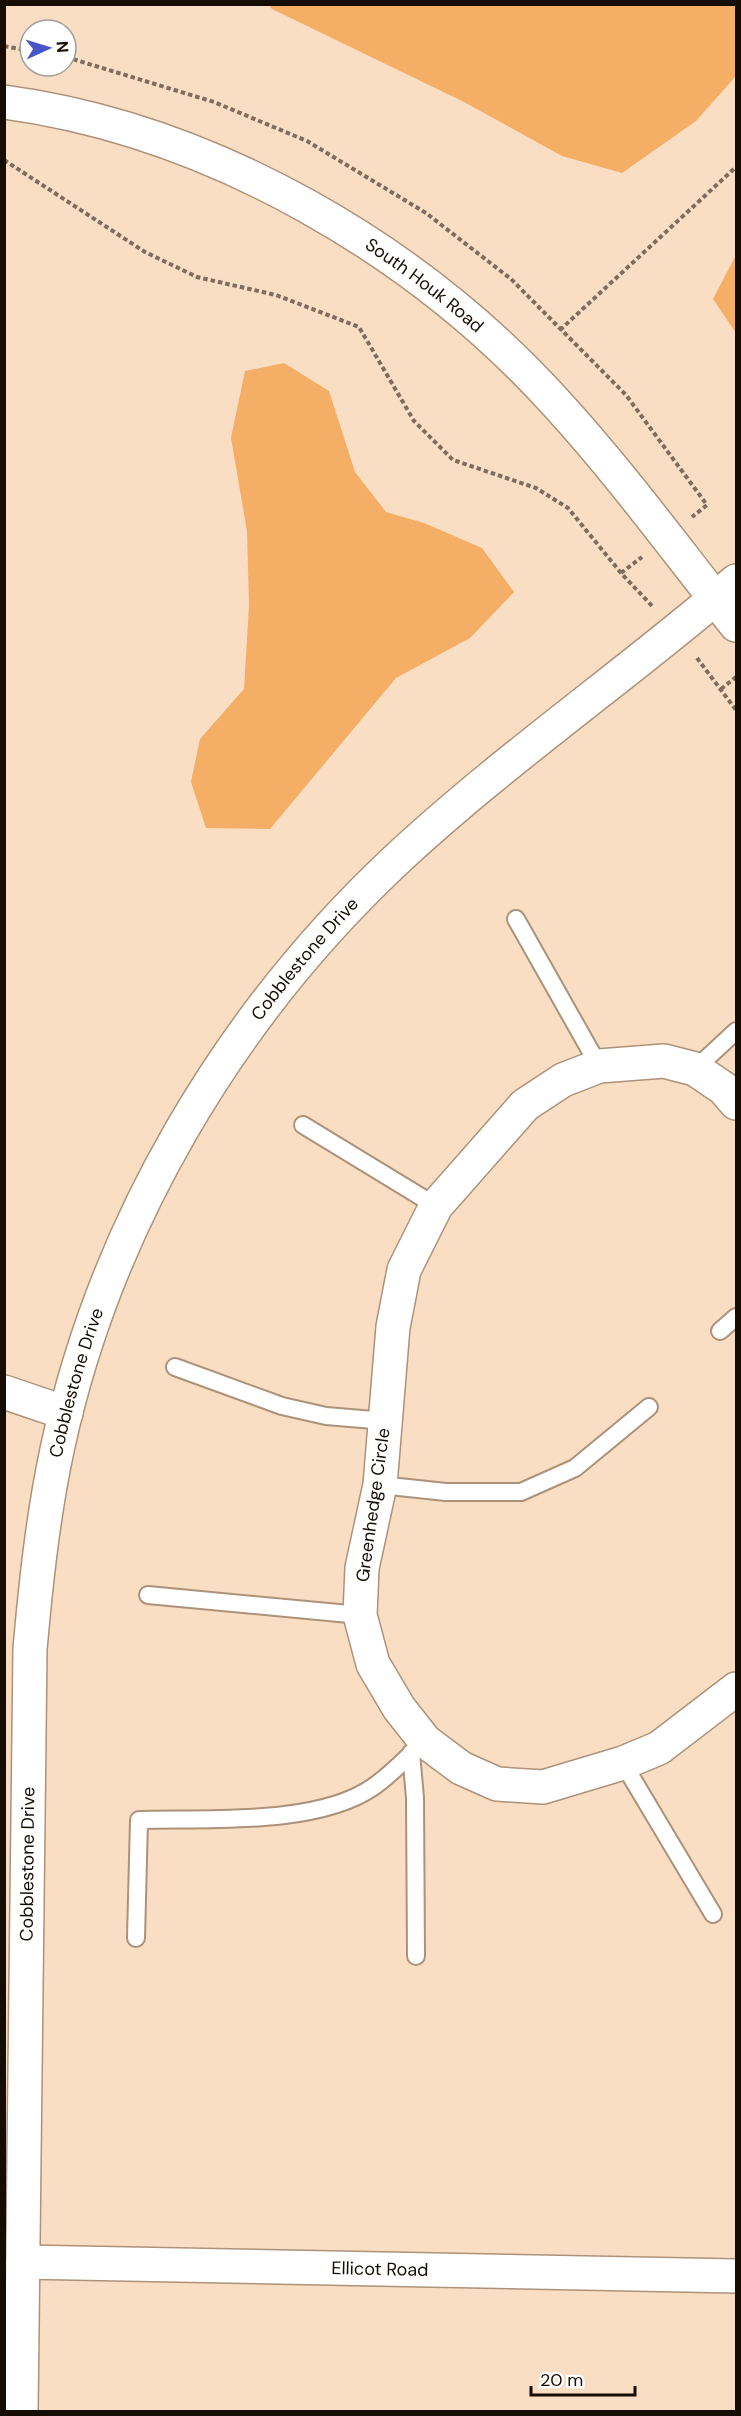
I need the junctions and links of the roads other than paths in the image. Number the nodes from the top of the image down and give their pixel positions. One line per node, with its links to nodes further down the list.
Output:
1 (4, 102): 2 (street, South Houk Road)
2 (726, 590): 3 (street, South Houk Road); 16 (street, Cobblestone Drive)
3 (736, 625)
4 (516, 919): 6 (lane)
5 (736, 1031): 7 (lane)
6 (598, 1066): 7 (street, Greenhedge Circle); 10 (street, Greenhedge Circle)
7 (695, 1070): 8 (street, Greenhedge Circle)
8 (736, 1103)
9 (303, 1125): 10 (lane)
10 (436, 1206): 17 (street, Greenhedge Circle)
11 (736, 1317): 12 (lane)
12 (720, 1330)
13 (175, 1367): 17 (lane)
14 (4, 1392): 16 (street)
15 (649, 1407): 18 (lane)
16 (66, 1413): 27 (street, Cobblestone Drive)
17 (386, 1421): 18 (street, Greenhedge Circle)
18 (380, 1485): 20 (street, Greenhedge Circle)
19 (147, 1595): 20 (lane)
20 (360, 1615): 22 (street, Greenhedge Circle)
21 (736, 1689): 23 (street, Greenhedge Circle)
22 (418, 1747): 23 (street, Greenhedge Circle); 25 (lane); 26 (lane)
23 (623, 1763): 24 (lane)
24 (713, 1914)
25 (136, 1938)
26 (416, 1956)
27 (22, 2262): 28 (street, Ellicot Road); 29 (street, Cobblestone Drive)
28 (736, 2276)
29 (21, 2412)

